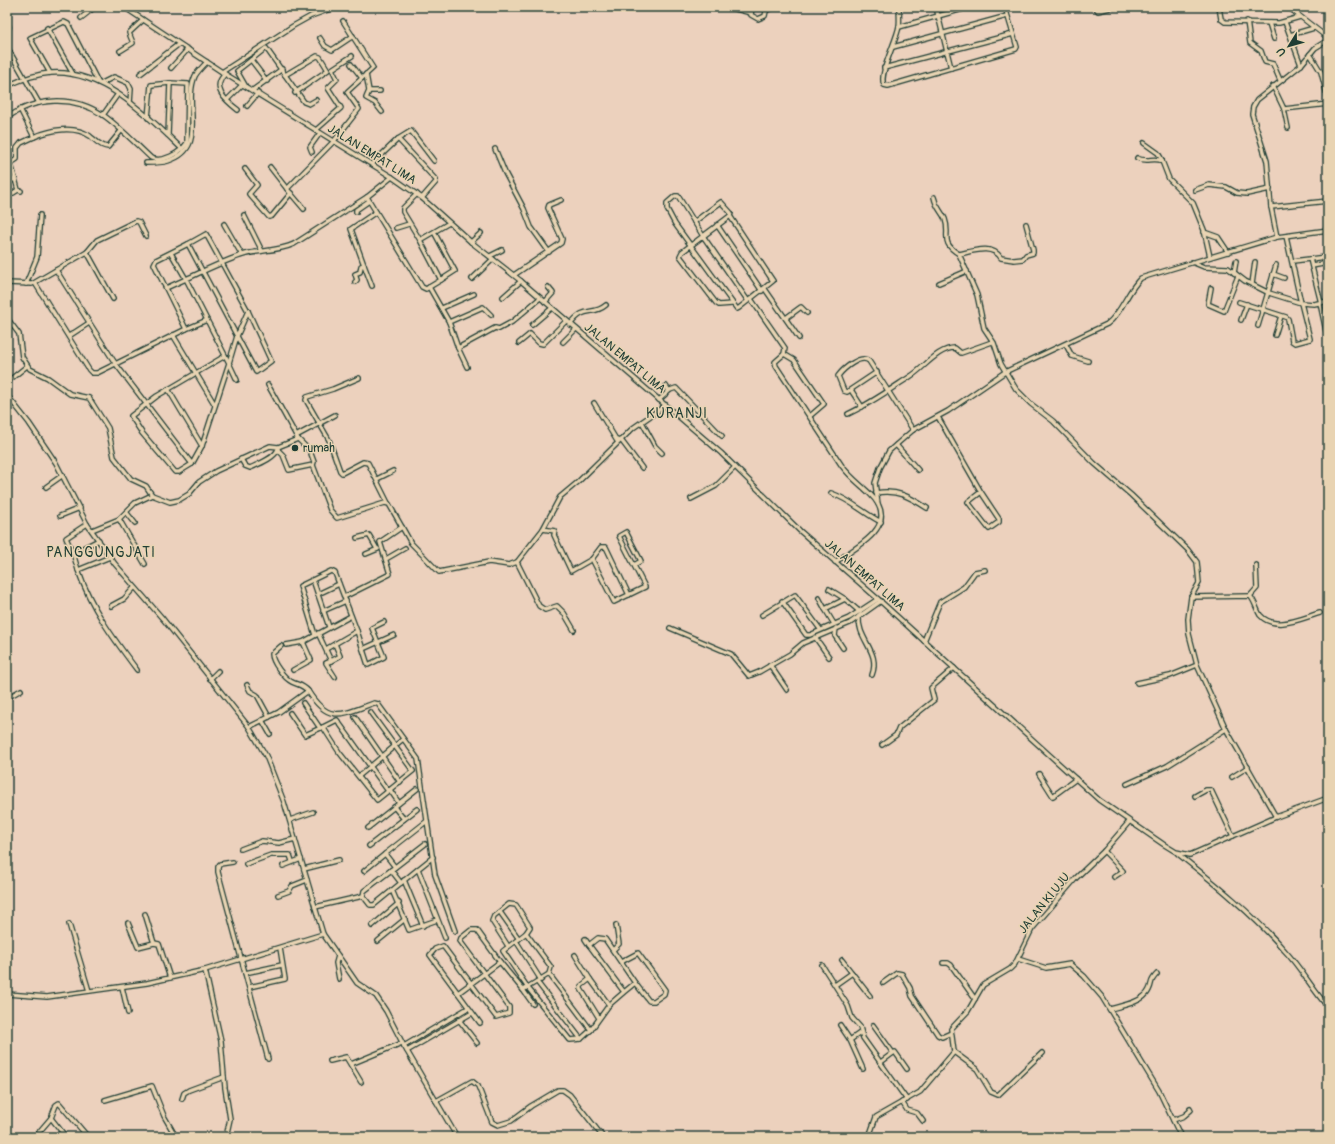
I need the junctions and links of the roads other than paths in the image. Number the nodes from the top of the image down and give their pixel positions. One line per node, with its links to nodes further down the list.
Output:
1 (124, 7): 22 (street, JALAN EMPAT LIMA)
2 (336, 7): 56 (street)
3 (728, 7): 17 (street)
4 (752, 7): 17 (street)
5 (764, 7): 16 (street)
6 (773, 7): 16 (street)
7 (899, 7): 28 (street)
8 (936, 7): 18 (street)
9 (970, 7): 18 (street)
10 (1005, 7): 19 (street)
11 (1095, 7): 12 (street)
12 (1114, 7)
13 (1219, 7): 24 (street)
14 (1288, 7): 20 (street)
15 (93, 8): 21 (street)
16 (766, 12): 17 (street)
17 (751, 13)
18 (938, 15): 28 (street); 32 (street)
19 (1008, 16): 32 (street); 33 (street)
20 (1300, 17): 25 (street); 30 (street)
21 (81, 18)
22 (143, 20): 39 (street, JALAN EMPAT LIMA); 43 (street)
23 (343, 21): 34 (street)
24 (1247, 21): 26 (street); 63 (street)
25 (1285, 22): 26 (street); 35 (street)
26 (1269, 23): 37 (street)
27 (7, 24): 31 (street)
28 (899, 26): 41 (street)
29 (47, 28): 55 (street); 57 (street); 65 (street)
30 (1314, 28): 35 (street); 38 (street)
31 (7, 30)
32 (943, 33): 41 (street); 44 (street)
33 (1013, 34): 44 (street); 53 (street)
34 (353, 36): 36 (street); 59 (street)
35 (1290, 36): 50 (street)
36 (320, 38)
37 (1274, 39)
38 (1328, 39): 45 (street)
39 (179, 44): 42 (street, JALAN EMPAT LIMA); 58 (street)
40 (7, 47): 61 (street)
41 (893, 47): 52 (street)
42 (188, 50): 48 (street, JALAN EMPAT LIMA); 51 (street)
43 (120, 51)
44 (947, 52): 52 (street); 53 (street)
45 (1310, 54): 50 (street); 76 (street)
46 (352, 56): 91 (street)
47 (251, 60): 54 (street); 64 (street); 67 (street)
48 (207, 62): 56 (street, JALAN EMPAT LIMA); 105 (street)
49 (351, 64): 62 (street)
50 (1300, 65): 63 (street)
51 (171, 68)
52 (884, 68): 53 (street)
53 (951, 68)
54 (282, 69): 60 (street); 64 (street)
55 (50, 73): 57 (street); 61 (street)
56 (224, 73): 67 (street, JALAN EMPAT LIMA); 77 (street)
57 (72, 74): 65 (street)
58 (140, 74)
59 (366, 74): 62 (street); 71 (street)
60 (285, 76): 73 (street); 73 (street)
61 (26, 78): 68 (street); 79 (street)
62 (362, 78): 97 (street)
63 (1280, 80): 69 (street)
64 (267, 81): 70 (street)
65 (100, 82): 74 (street); 80 (street)
66 (170, 83): 89 (street); 94 (street); 99 (street)
67 (244, 85): 70 (street, JALAN EMPAT LIMA); 77 (street)
68 (7, 86)
69 (1273, 86): 85 (street); 114 (street)
70 (253, 90): 75 (street, JALAN EMPAT LIMA)
71 (369, 91): 72 (street); 86 (street)
72 (380, 91)
73 (295, 93): 78 (street)
74 (118, 94): 80 (street); 87 (street)
75 (258, 94): 82 (street); 91 (street, JALAN EMPAT LIMA)
76 (1328, 99)
77 (228, 100): 84 (street)
78 (316, 100)
79 (39, 102): 83 (street); 87 (street)
80 (130, 103): 89 (street)
81 (1328, 104): 85 (street)
82 (247, 106)
83 (20, 109): 88 (street); 95 (street)
84 (238, 110)
85 (1284, 110): 90 (street)
86 (382, 112)
87 (103, 115): 92 (street)
88 (7, 118)
89 (148, 118): 94 (street)
90 (1288, 128)
91 (316, 130): 93 (street, JALAN EMPAT LIMA)
92 (121, 131): 95 (street); 99 (street)
93 (320, 133): 97 (street, JALAN EMPAT LIMA); 101 (street)
94 (168, 135): 99 (street)
95 (34, 137): 106 (street)
96 (398, 139): 103 (street); 107 (street); 120 (street)
97 (334, 141): 107 (street, JALAN EMPAT LIMA); 113 (street)
98 (1144, 143): 104 (street)
99 (182, 149)
100 (495, 149): 153 (street)
101 (312, 152)
102 (1137, 158): 104 (street)
103 (434, 161)
104 (1162, 161): 140 (street)
105 (146, 163)
106 (9, 164): 111 (street)
107 (372, 164): 110 (street, JALAN EMPAT LIMA)
108 (270, 167): 113 (street)
109 (245, 169): 116 (street)
110 (392, 177): 117 (street, JALAN EMPAT LIMA); 121 (street)
111 (15, 178): 112 (street); 118 (street)
112 (7, 184)
113 (288, 189): 116 (street)
114 (1270, 189): 115 (street); 124 (street)
115 (1195, 190)
116 (291, 193): 125 (street)
117 (417, 194): 120 (street, JALAN EMPAT LIMA); 134 (street)
118 (7, 197)
119 (934, 197): 156 (street)
120 (422, 198): 131 (street, JALAN EMPAT LIMA)
121 (368, 199): 126 (street); 127 (street); 151 (street)
122 (562, 200): 153 (street)
123 (1328, 200): 124 (street)
124 (1271, 207): 145 (street)
125 (304, 209)
126 (356, 212)
127 (376, 212): 167 (street); 189 (street)
128 (40, 215): 186 (street)
129 (244, 215): 151 (street)
130 (730, 216): 132 (street); 136 (street); 193 (street)
131 (449, 222): 139 (street); 147 (street, JALAN EMPAT LIMA)
132 (694, 222): 143 (street); 149 (street)
133 (224, 224): 157 (street)
134 (409, 224): 137 (street); 146 (street)
135 (1026, 224): 156 (street)
136 (717, 225): 143 (street); 193 (street)
137 (396, 228)
138 (1328, 230): 144 (street)
139 (434, 232): 146 (street); 180 (street)
140 (1204, 232): 154 (street); 159 (street)
141 (481, 233): 147 (street)
142 (146, 236): 152 (street)
143 (703, 236): 149 (street); 199 (street)
144 (1286, 236): 145 (street); 162 (street)
145 (1277, 237): 154 (street)
146 (420, 240): 180 (street)
147 (471, 242): 158 (street, JALAN EMPAT LIMA)
148 (188, 244): 155 (street); 165 (street); 171 (street)
149 (691, 245): 205 (street); 205 (street)
150 (502, 250): 158 (street)
151 (262, 251): 157 (street)
152 (87, 252): 170 (street); 198 (street)
153 (549, 252): 175 (street)
154 (1228, 252): 159 (street)
155 (171, 253): 177 (street); 191 (street)
156 (959, 254): 172 (street)
157 (242, 255): 165 (street)
158 (491, 257): 175 (street, JALAN EMPAT LIMA); 179 (street)
159 (1210, 257): 163 (street)
160 (1310, 259): 162 (street); 166 (street); 169 (street)
161 (1236, 261): 173 (street)
162 (1293, 261): 203 (street)
163 (1192, 262): 173 (street); 236 (street)
164 (1255, 262): 187 (street)
165 (223, 263): 171 (street); 211 (street)
166 (1328, 263): 169 (street)
167 (364, 265): 182 (street); 188 (street)
168 (1276, 265): 174 (street)
169 (1312, 266): 204 (street)
170 (56, 270): 184 (street); 221 (street)
171 (204, 271): 177 (street); 231 (street)
172 (967, 272): 185 (street); 234 (street)
173 (1234, 273): 176 (street)
174 (1273, 274): 178 (street); 194 (street)
175 (514, 275): 181 (street, JALAN EMPAT LIMA)
176 (1238, 276): 187 (street); 192 (street)
177 (186, 278): 191 (street); 217 (street)
178 (1284, 278)
179 (472, 279)
180 (441, 280): 189 (street)
181 (521, 281): 196 (street); 197 (street, JALAN EMPAT LIMA)
182 (355, 282)
183 (7, 283): 186 (street)
184 (35, 283): 186 (street); 230 (street)
185 (939, 283)
186 (26, 284)
187 (1252, 284): 194 (street)
188 (372, 286)
189 (429, 287): 208 (street)
190 (548, 287): 201 (street)
191 (166, 288): 225 (street)
192 (1212, 288)
193 (764, 290): 199 (street); 216 (street)
194 (1269, 293): 203 (street); 210 (street)
195 (474, 294): 208 (street)
196 (503, 297)
197 (540, 298): 201 (street, JALAN EMPAT LIMA); 237 (street)
198 (114, 299)
199 (750, 300): 205 (street); 238 (street)
200 (1328, 301): 204 (street)
201 (545, 302): 209 (street, JALAN EMPAT LIMA)
202 (1239, 302): 206 (street)
203 (1301, 303): 204 (street); 214 (street)
204 (1321, 303): 227 (street)
205 (732, 304)
206 (1247, 304): 210 (street); 218 (street)
207 (606, 305): 222 (street)
208 (442, 308): 220 (street)
209 (552, 308): 219 (street, JALAN EMPAT LIMA); 223 (street)
210 (1263, 310): 214 (street); 224 (street)
211 (248, 311): 231 (street); 231 (street)
212 (807, 313): 216 (street)
213 (491, 315): 220 (street)
214 (1281, 316): 229 (street)
215 (7, 318): 243 (street)
216 (786, 318): 232 (street)
217 (207, 320): 225 (street); 239 (street)
218 (1241, 320)
219 (566, 321): 222 (street, JALAN EMPAT LIMA); 235 (street)
220 (449, 322): 237 (street)
221 (88, 323): 230 (street); 242 (street)
222 (570, 324): 226 (street, JALAN EMPAT LIMA)
223 (532, 325)
224 (1258, 326)
225 (186, 328): 228 (street)
226 (576, 329): 233 (street); 258 (street, JALAN EMPAT LIMA)
227 (1326, 331)
228 (173, 335): 242 (street); 247 (street)
229 (1274, 335)
230 (69, 336): 242 (street)
231 (237, 336): 241 (street)
232 (799, 338)
233 (563, 342)
234 (992, 342): 246 (street); 256 (street)
235 (519, 343)
236 (1066, 345): 240 (street); 246 (street)
237 (458, 348): 244 (street)
238 (784, 354): 266 (street); 266 (street)
239 (225, 356): 241 (street); 247 (street)
240 (1088, 361)
241 (228, 363): 249 (street); 261 (street)
242 (115, 364): 260 (street)
243 (27, 366): 250 (street); 291 (street)
244 (467, 366)
245 (877, 372): 255 (street); 255 (street); 256 (street)
246 (1005, 372): 267 (street); 329 (street)
247 (195, 373): 253 (street); 261 (street)
248 (359, 378): 268 (street)
249 (237, 380)
250 (7, 382)
251 (268, 385): 272 (street)
252 (666, 386): 254 (street)
253 (168, 389): 260 (street); 275 (street)
254 (670, 390): 258 (street); 271 (street)
255 (851, 390): 263 (street)
256 (889, 390): 263 (street); 270 (street)
257 (7, 395): 285 (street)
258 (659, 400): 262 (street, JALAN EMPAT LIMA)
259 (594, 403): 273 (street)
260 (146, 404): 279 (street); 279 (street)
261 (215, 405): 275 (street)
262 (666, 405): 269 (street); 281 (street, JALAN EMPAT LIMA)
263 (862, 407): 264 (street)
264 (848, 414)
265 (335, 415): 268 (street)
266 (810, 416): 294 (street)
267 (938, 417): 270 (street); 288 (street)
268 (318, 422): 272 (street); 286 (street)
269 (642, 422): 273 (street); 277 (street)
270 (913, 430): 274 (street)
271 (722, 436)
272 (297, 437): 276 (street); 280 (street)
273 (621, 440): 282 (street); 304 (street)
274 (896, 445): 283 (street); 290 (street)
275 (202, 446): 279 (street)
276 (278, 449): 278 (street); 278 (street); 280 (street)
277 (662, 453)
278 (241, 459): 291 (street)
279 (192, 464)
280 (313, 465): 293 (street)
281 (735, 466): 292 (street); 316 (street, JALAN EMPAT LIMA)
282 (642, 468)
283 (918, 470)
284 (393, 471): 286 (street)
285 (63, 475): 287 (street); 295 (street)
286 (377, 480): 293 (street)
287 (46, 487)
288 (981, 492): 288 (street)
289 (831, 493): 300 (street)
290 (876, 493): 294 (street); 296 (street)
291 (152, 495): 297 (street)
292 (691, 499)
293 (388, 503): 303 (street)
294 (878, 504): 300 (street)
295 (80, 508): 298 (street); 302 (street)
296 (927, 508)
297 (127, 513): 299 (street); 301 (street)
298 (60, 516)
299 (119, 519): 305 (street); 317 (street)
300 (880, 522): 316 (street)
301 (135, 523)
302 (87, 524): 305 (street); 310 (street)
303 (402, 528): 308 (street); 315 (street)
304 (543, 529): 314 (street); 315 (street)
305 (92, 530): 307 (street)
306 (357, 538): 308 (street)
307 (98, 540): 310 (street); 312 (street)
308 (379, 548): 311 (street); 313 (street)
309 (405, 548): 313 (street)
310 (73, 553): 320 (street)
311 (366, 554)
312 (110, 557): 320 (street); 324 (street)
313 (386, 559): 331 (street)
314 (592, 559): 327 (street); 327 (street)
315 (517, 562): 348 (street)
316 (835, 562): 333 (street, JALAN EMPAT LIMA)
317 (145, 564)
318 (634, 565): 318 (street); 327 (street)
319 (1256, 565): 328 (street)
320 (78, 570): 367 (street)
321 (985, 570): 353 (street)
322 (313, 580): 323 (street); 326 (street); 350 (street)
323 (339, 584): 326 (street); 331 (street)
324 (134, 588): 335 (street); 372 (street)
325 (829, 589): 332 (street)
326 (318, 594): 337 (street)
327 (629, 595)
328 (1250, 596): 329 (street); 339 (street)
329 (1191, 597): 364 (street)
330 (819, 598): 336 (street)
331 (345, 599): 337 (street); 341 (street)
332 (845, 599): 336 (street); 338 (street)
333 (880, 600): 338 (street); 342 (street); 353 (street, JALAN EMPAT LIMA)
334 (782, 601): 340 (street); 347 (street); 347 (street)
335 (111, 606)
336 (825, 609): 344 (street)
337 (323, 611): 345 (street)
338 (860, 612): 344 (street)
339 (1320, 613)
340 (762, 615)
341 (351, 616): 345 (street); 349 (street)
342 (859, 616): 344 (street); 370 (street)
343 (384, 622): 355 (street)
344 (835, 626): 347 (street); 352 (street); 360 (street)
345 (329, 628): 350 (street)
346 (670, 628): 365 (street)
347 (820, 629)
348 (574, 630)
349 (357, 631): 356 (street); 361 (street)
350 (317, 634): 354 (street); 359 (street)
351 (394, 636): 355 (street)
352 (815, 637): 362 (street); 365 (street)
353 (924, 641): 366 (street, JALAN EMPAT LIMA)
354 (303, 642): 357 (street); 368 (street)
355 (378, 643): 361 (street); 361 (street)
356 (335, 644): 359 (street); 363 (street)
357 (286, 645)
358 (281, 646): 377 (street)
359 (326, 648): 363 (street)
360 (843, 648)
361 (363, 649)
362 (829, 657)
363 (332, 661): 371 (street)
364 (1197, 664): 373 (street); 387 (street)
365 (770, 666): 376 (street)
366 (954, 668): 390 (street); 398 (street, JALAN EMPAT LIMA)
367 (137, 670)
368 (293, 670)
369 (218, 671): 372 (street)
370 (872, 676)
371 (335, 678)
372 (210, 679): 385 (street)
373 (1137, 683)
374 (247, 686): 382 (street)
375 (21, 690): 378 (street)
376 (787, 690)
377 (308, 691): 382 (street); 389 (street)
378 (7, 698)
379 (303, 703): 386 (street)
380 (370, 712): 391 (street)
381 (290, 713): 386 (street)
382 (269, 717): 384 (street)
383 (355, 717): 392 (street)
384 (262, 720): 385 (street); 388 (street)
385 (249, 727): 411 (street)
386 (322, 728): 393 (street); 396 (street)
387 (1226, 729): 394 (street); 400 (street)
388 (270, 734)
389 (403, 739): 391 (street); 412 (street)
390 (882, 745)
391 (396, 746): 392 (street); 399 (street)
392 (382, 757): 393 (street); 399 (street)
393 (370, 766): 396 (street); 402 (street)
394 (1248, 767): 397 (street); 409 (street)
395 (1039, 774): 398 (street)
396 (358, 776): 402 (street)
397 (1232, 777)
398 (1076, 779): 413 (street, JALAN EMPAT LIMA)
399 (400, 782): 402 (street)
400 (1127, 784)
401 (417, 789): 405 (street)
402 (389, 791): 405 (street)
403 (1195, 796): 415 (street)
404 (1328, 798): 409 (street)
405 (399, 803): 406 (street)
406 (394, 807): 410 (street); 414 (street)
407 (417, 809): 410 (street)
408 (312, 812): 411 (street)
409 (1276, 817): 415 (street)
410 (404, 819): 418 (street)
411 (290, 820): 416 (street)
412 (427, 821): 422 (street); 423 (street)
413 (1129, 822): 420 (street, JALAN KI UJU); 421 (street, JALAN EMPAT LIMA)
414 (368, 828)
415 (1233, 836): 421 (street)
416 (295, 839): 419 (street); 424 (street)
417 (424, 844): 430 (street)
418 (369, 846)
419 (241, 849)
420 (1104, 851): 435 (street); 469 (street, JALAN KI UJU)
421 (1176, 852): 502 (street, JALAN EMPAT LIMA)
422 (385, 854): 430 (street); 434 (street)
423 (433, 857): 432 (street); 452 (street)
424 (301, 858): 426 (street); 431 (street)
425 (339, 860): 431 (street)
426 (292, 861): 428 (street); 429 (street)
427 (233, 862): 468 (street)
428 (246, 864)
429 (283, 866)
430 (395, 867): 433 (street)
431 (304, 869): 436 (street)
432 (418, 869): 437 (street); 446 (street)
433 (391, 870): 437 (street); 440 (street)
434 (364, 871)
435 (1114, 877)
436 (307, 880): 439 (street); 442 (street)
437 (403, 881): 438 (street); 451 (street)
438 (392, 890): 440 (street); 441 (street)
439 (278, 895)
440 (363, 896): 442 (street)
441 (399, 903): 445 (street); 450 (street)
442 (315, 907): 454 (street)
443 (500, 912): 453 (street); 457 (street); 463 (street)
444 (145, 914): 460 (street)
445 (405, 919): 451 (street); 459 (street)
446 (438, 920): 451 (street); 455 (street)
447 (128, 923): 460 (street)
448 (69, 924): 494 (street)
449 (616, 925): 465 (street)
450 (372, 926)
451 (423, 926)
452 (455, 931)
453 (526, 933): 457 (street); 480 (street)
454 (323, 934): 464 (street); 466 (street)
455 (445, 938)
456 (585, 939): 461 (street)
457 (517, 940): 463 (street); 485 (street)
458 (7, 941): 462 (street)
459 (378, 941)
460 (154, 943): 482 (street)
461 (589, 945): 465 (street); 495 (street)
462 (7, 946)
463 (508, 946): 492 (street)
464 (280, 948): 468 (street); 474 (street)
465 (613, 950): 472 (street)
466 (338, 956): 483 (street); 518 (street)
467 (575, 956): 484 (street)
468 (241, 958): 476 (street); 477 (street)
469 (1018, 959): 499 (street, JALAN KI UJU); 504 (street)
470 (842, 960): 479 (street)
471 (500, 962): 478 (street); 478 (street); 493 (street)
472 (621, 962): 486 (street); 486 (street)
473 (943, 963): 499 (street)
474 (282, 965): 477 (street); 491 (street)
475 (822, 965): 489 (street)
476 (205, 970): 482 (street); 529 (street)
477 (245, 973): 491 (street)
478 (485, 973): 488 (street); 488 (street)
479 (852, 973): 489 (street); 498 (street)
480 (549, 974): 485 (street); 512 (street)
481 (1157, 974): 504 (street)
482 (170, 978): 490 (street)
483 (339, 979)
484 (590, 979): 501 (street); 507 (street)
485 (539, 981): 492 (street); 515 (street)
486 (635, 983): 495 (street)
487 (883, 983): 514 (street)
488 (471, 985): 496 (street); 496 (street)
489 (835, 985): 513 (street)
490 (122, 987): 494 (street); 505 (street)
491 (248, 987): 523 (street)
492 (528, 988): 493 (street); 515 (street)
493 (523, 990): 500 (street)
494 (89, 991): 497 (street)
495 (624, 992): 501 (street)
496 (458, 993): 503 (street)
497 (7, 994)
498 (870, 996)
499 (976, 999): 514 (street, JALAN KI UJU)
500 (533, 1004)
501 (609, 1005): 507 (street)
502 (1328, 1007)
503 (468, 1008): 506 (street); 518 (street)
504 (1110, 1009): 538 (street)
505 (128, 1013)
506 (472, 1013): 508 (street); 509 (street)
507 (599, 1018): 512 (street)
508 (459, 1020): 517 (street); 519 (street)
509 (480, 1023)
510 (840, 1025): 516 (street)
511 (872, 1026): 521 (street)
512 (591, 1030): 515 (street)
513 (860, 1033): 516 (street); 525 (street)
514 (951, 1033): 520 (street)
515 (581, 1039)
516 (850, 1040): 527 (street)
517 (476, 1043)
518 (403, 1044): 519 (street); 526 (street)
519 (407, 1051): 534 (street)
520 (954, 1052): 522 (street); 533 (street)
521 (893, 1053): 525 (street); 528 (street)
522 (1042, 1053)
523 (268, 1059)
524 (330, 1061): 526 (street)
525 (881, 1062): 533 (street)
526 (352, 1064): 530 (street)
527 (863, 1069)
528 (906, 1069)
529 (224, 1077): 531 (street); 544 (street)
530 (360, 1082)
531 (182, 1099)
532 (105, 1100): 543 (street)
533 (907, 1100): 535 (street)
534 (436, 1101): 545 (street); 546 (street)
535 (902, 1102): 539 (street); 547 (street)
536 (1190, 1108): 538 (street)
537 (51, 1118): 540 (street); 541 (street); 542 (street)
538 (1173, 1120): 548 (street)
539 (923, 1121)
540 (42, 1137)
541 (66, 1137)
542 (88, 1137)
543 (176, 1137)
544 (226, 1137)
545 (457, 1137)
546 (603, 1137)
547 (869, 1137)
548 (1181, 1137)

